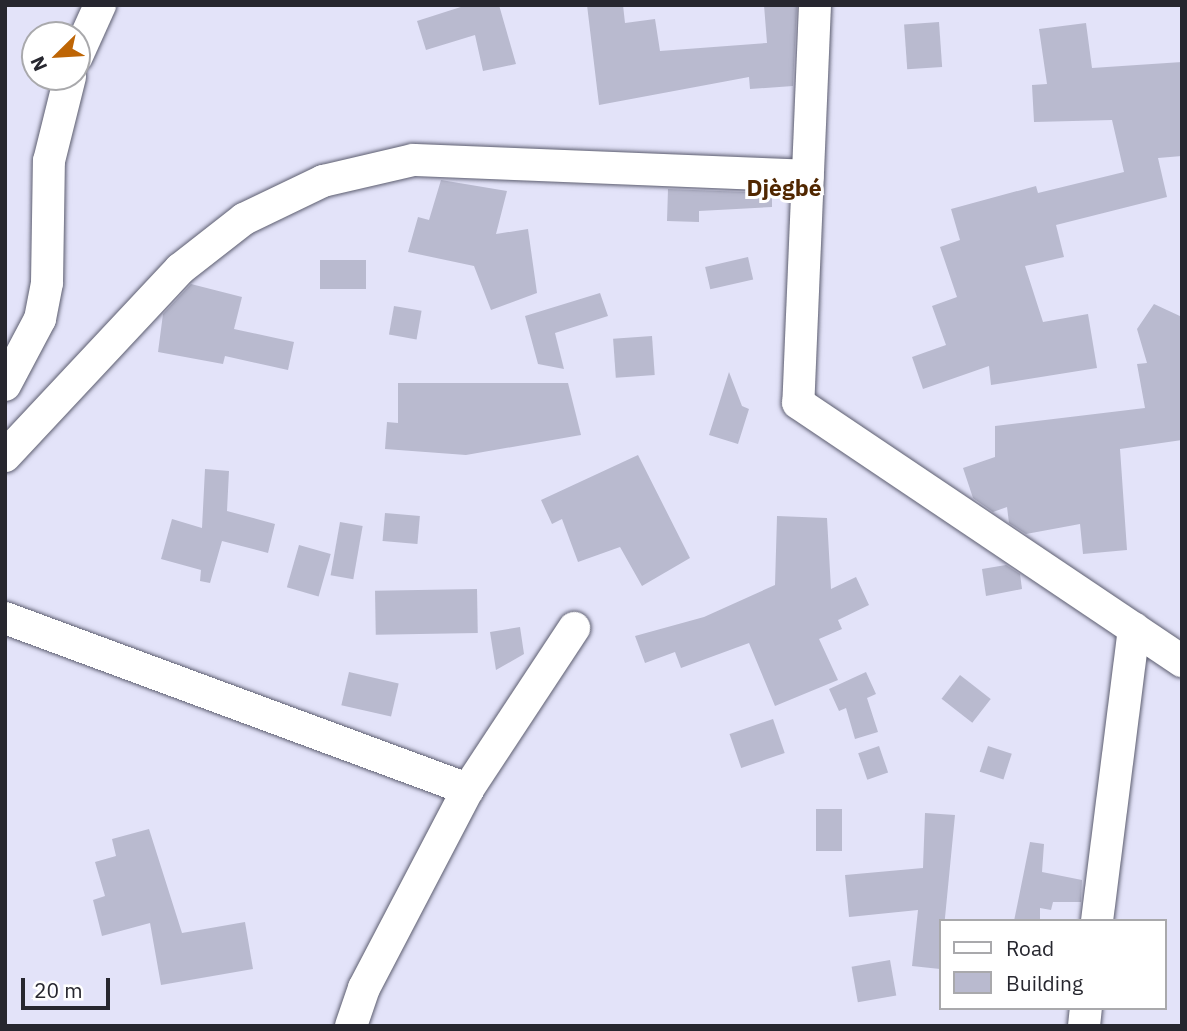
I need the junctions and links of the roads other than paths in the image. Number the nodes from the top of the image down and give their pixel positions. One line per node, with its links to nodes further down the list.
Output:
1 (100, 5): 3 (street)
2 (815, 5): 5 (street)
3 (91, 25)
4 (66, 91): 6 (street)
5 (808, 176): 7 (street); 10 (street)
6 (5, 385)
7 (5, 456)
8 (5, 618): 12 (street)
9 (574, 628): 12 (street)
10 (1134, 628): 11 (street); 13 (street)
11 (1182, 661)
12 (468, 789): 14 (street)
13 (1097, 919)
14 (351, 1026)

